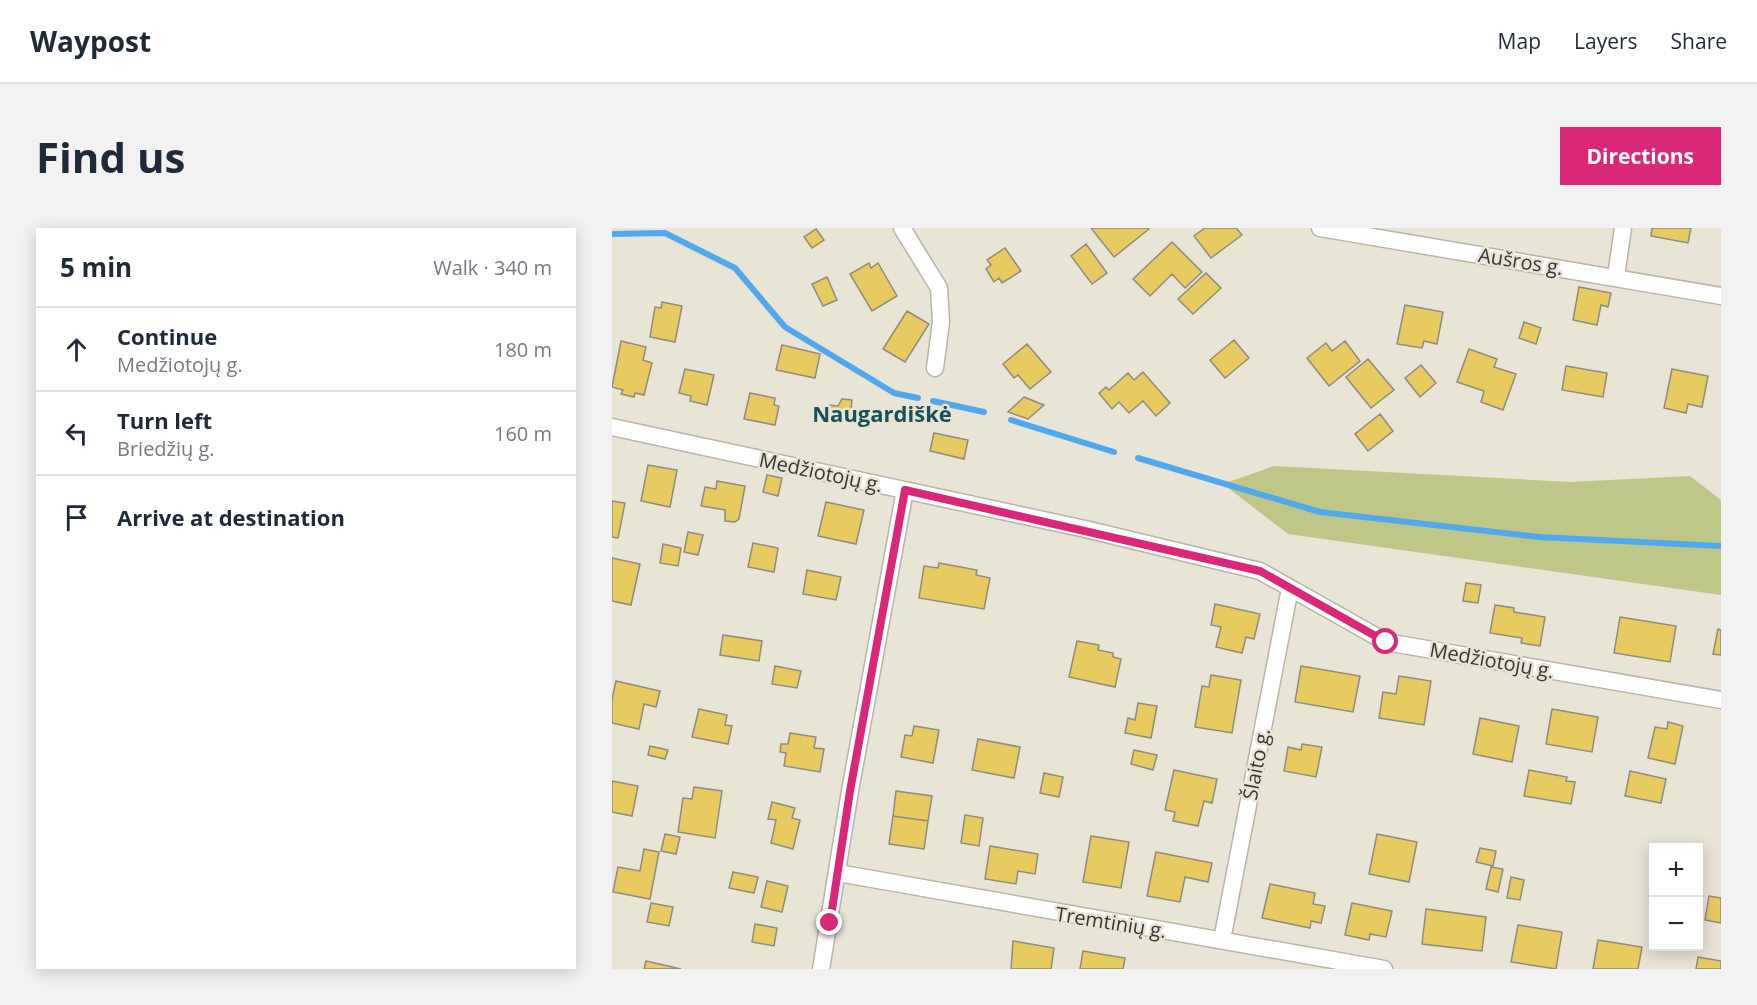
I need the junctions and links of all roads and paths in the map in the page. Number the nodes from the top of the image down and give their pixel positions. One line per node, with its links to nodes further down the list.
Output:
1 (902, 228): 6 (street)
2 (1320, 228): 4 (street, Aušros g.)
3 (1623, 228): 4 (street)
4 (1616, 276): 5 (street, Aušros g.)
5 (1721, 296)
6 (935, 368)
7 (612, 427): 8 (street, Medžiotojų g.)
8 (905, 490): 9 (street, Medžiotojų g.); 11 (street)
9 (1290, 588): 10 (street, Medžiotojų g.); 12 (street, Šlaito g.)
10 (1721, 700)
11 (838, 873): 12 (street, Tremtinių g.); 13 (street)
12 (1222, 939): 14 (street, Tremtinių g.)
13 (821, 969)
14 (1384, 969)

